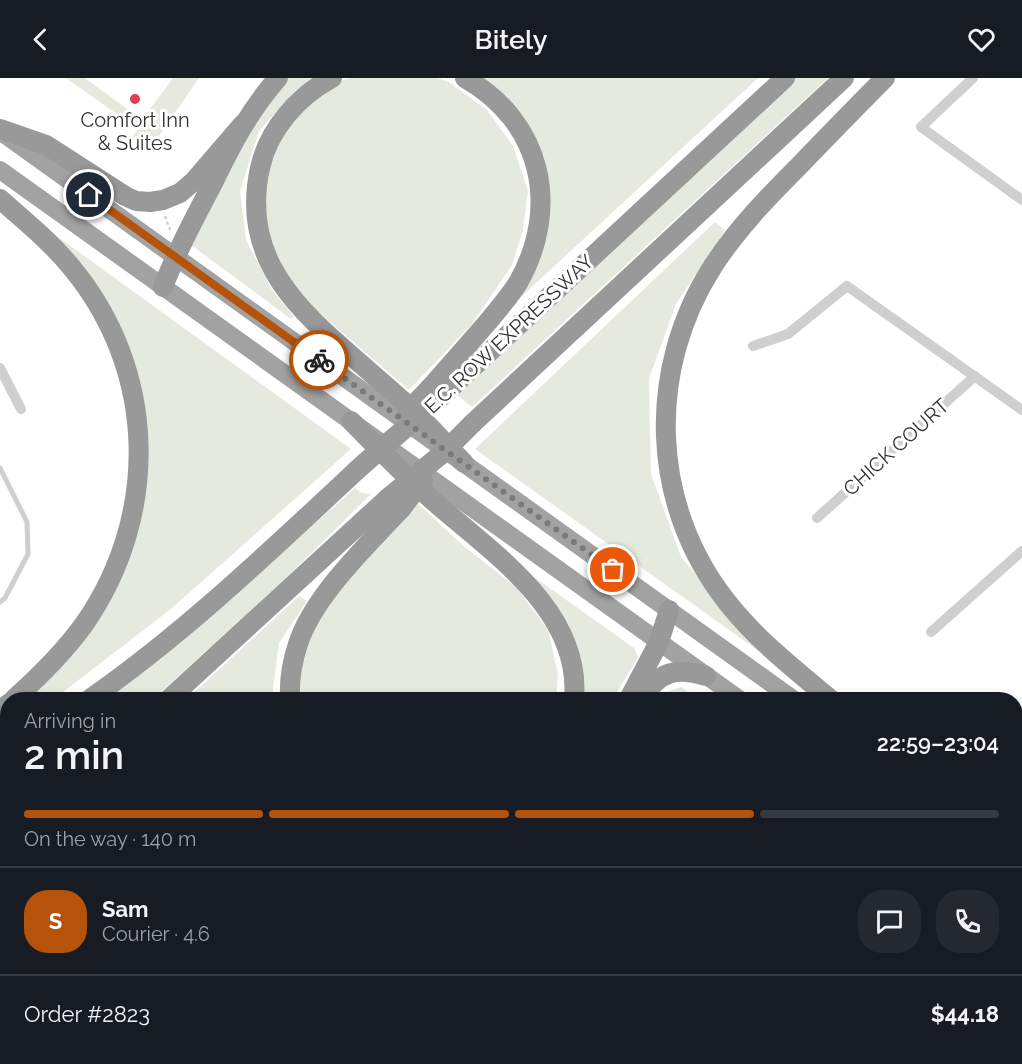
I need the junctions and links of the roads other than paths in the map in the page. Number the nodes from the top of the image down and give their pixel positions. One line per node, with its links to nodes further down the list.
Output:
1 (278, 78): 8 (highway)
2 (332, 78): 22 (highway)
3 (465, 78): 18 (highway)
4 (785, 78): 18 (highway, E.C. ROW EXPRESSWAY)
5 (844, 78): 24 (highway, E.C. ROW EXPRESSWAY, bridge)
6 (885, 78): 41 (highway)
7 (973, 78): 12 (street)
8 (243, 124): 9 (highway); 13 (highway)
9 (0, 130): 13 (highway)
10 (0, 170): 14 (highway)
11 (0, 199): 32 (highway)
12 (1022, 200)
13 (175, 256): 14 (highway); 22 (highway)
14 (163, 287): 21 (highway)
15 (753, 346): 17 (street)
16 (0, 368): 19 (street)
17 (975, 376): 20 (street); 25 (street, CHICK COURT)
18 (436, 392): 33 (highway, E.C. ROW EXPRESSWAY, bridge)
19 (21, 409)
20 (1022, 410)
21 (351, 421): 30 (highway); 36 (highway)
22 (464, 463): 28 (highway)
23 (0, 468): 27 (lane)
24 (394, 503): 34 (highway); 35 (highway)
25 (817, 518)
26 (1022, 551): 29 (street)
27 (0, 602)
28 (669, 610): 30 (highway); 40 (highway)
29 (931, 632)
30 (659, 642): 31 (highway); 37 (highway)
31 (706, 676): 38 (highway); 39 (highway)
32 (22, 692)
33 (99, 692)
34 (177, 692)
35 (290, 692)
36 (574, 692)
37 (633, 692)
38 (646, 692)
39 (729, 692)
40 (783, 692)
41 (822, 692)

